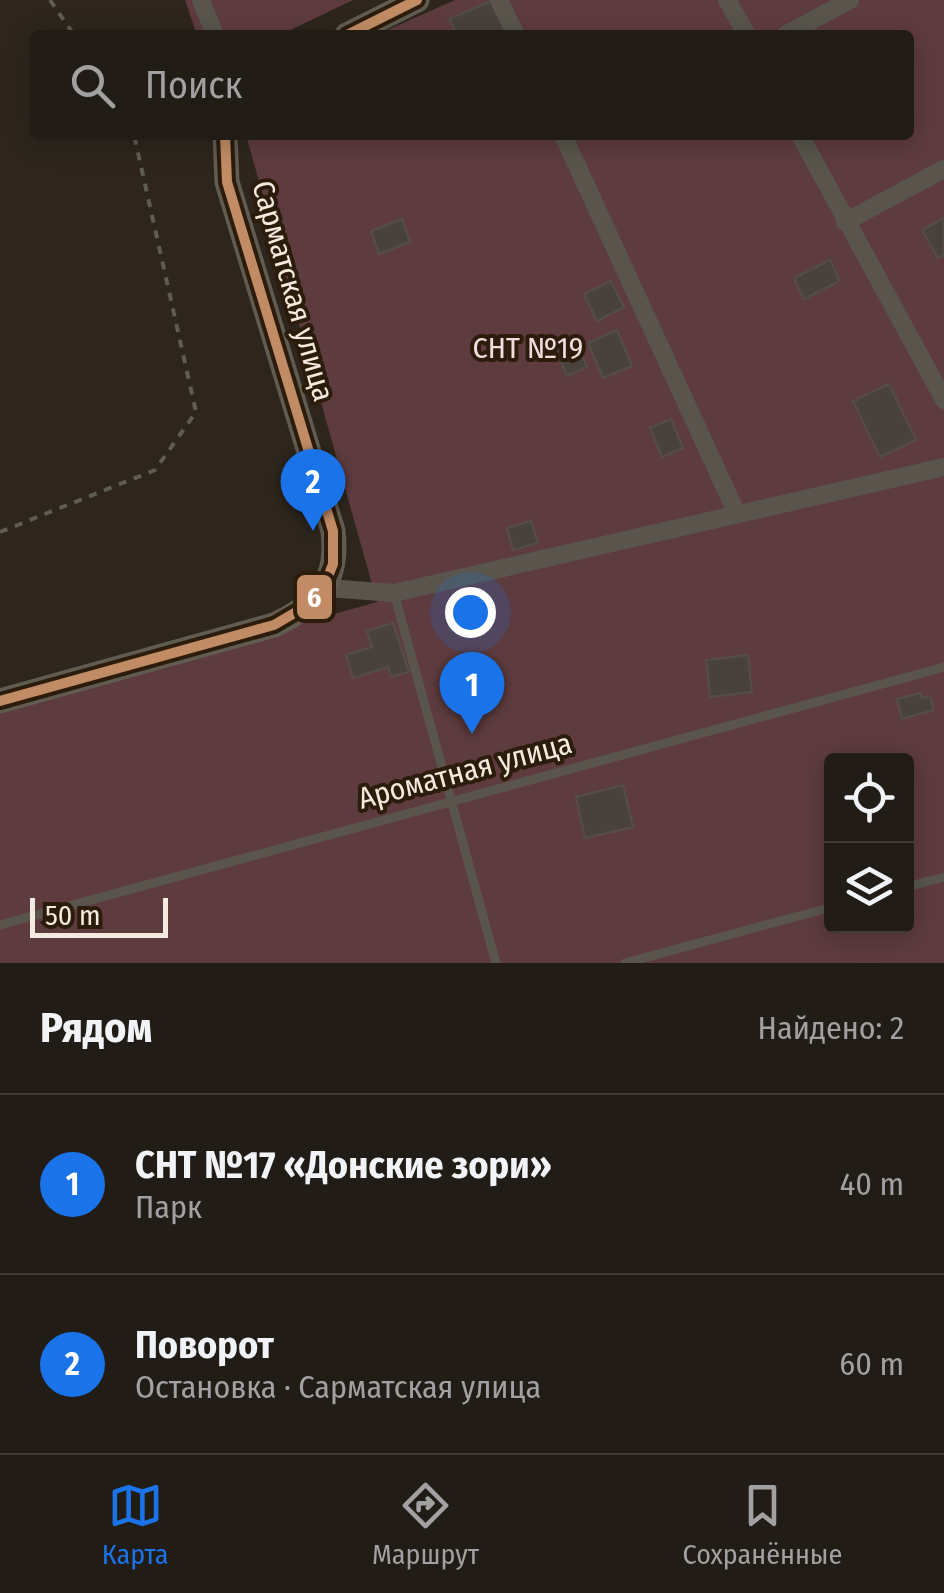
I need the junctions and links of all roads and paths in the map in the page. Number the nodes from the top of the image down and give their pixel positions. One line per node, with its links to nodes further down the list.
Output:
1 (50, 0): 7 (path)
2 (201, 0): 8 (street)
3 (417, 0): 9 (main road)
4 (500, 0): 10 (street)
5 (727, 0): 11 (street)
6 (850, 0): 12 (street)
7 (71, 30)
8 (213, 30)
9 (357, 30)
10 (514, 30)
11 (745, 30)
12 (794, 30)
13 (135, 140): 22 (path)
14 (226, 140): 23 (main road, Сарматская улица)
15 (565, 140): 21 (street)
16 (803, 140): 18 (street)
17 (944, 169): 18 (street)
18 (845, 222): 19 (street)
19 (942, 389)
20 (944, 467): 21 (street)
21 (737, 514): 24 (street)
22 (0, 532)
23 (326, 588): 24 (street); 26 (main road)
24 (394, 593): 27 (lane)
25 (944, 667): 27 (lane, Ароматная улица)
26 (0, 701)
27 (452, 801): 31 (lane, Ароматная улица); 32 (lane)
28 (944, 877): 29 (lane)
29 (914, 885)
30 (824, 909): 33 (lane)
31 (0, 924)
32 (496, 963)
33 (625, 963)

